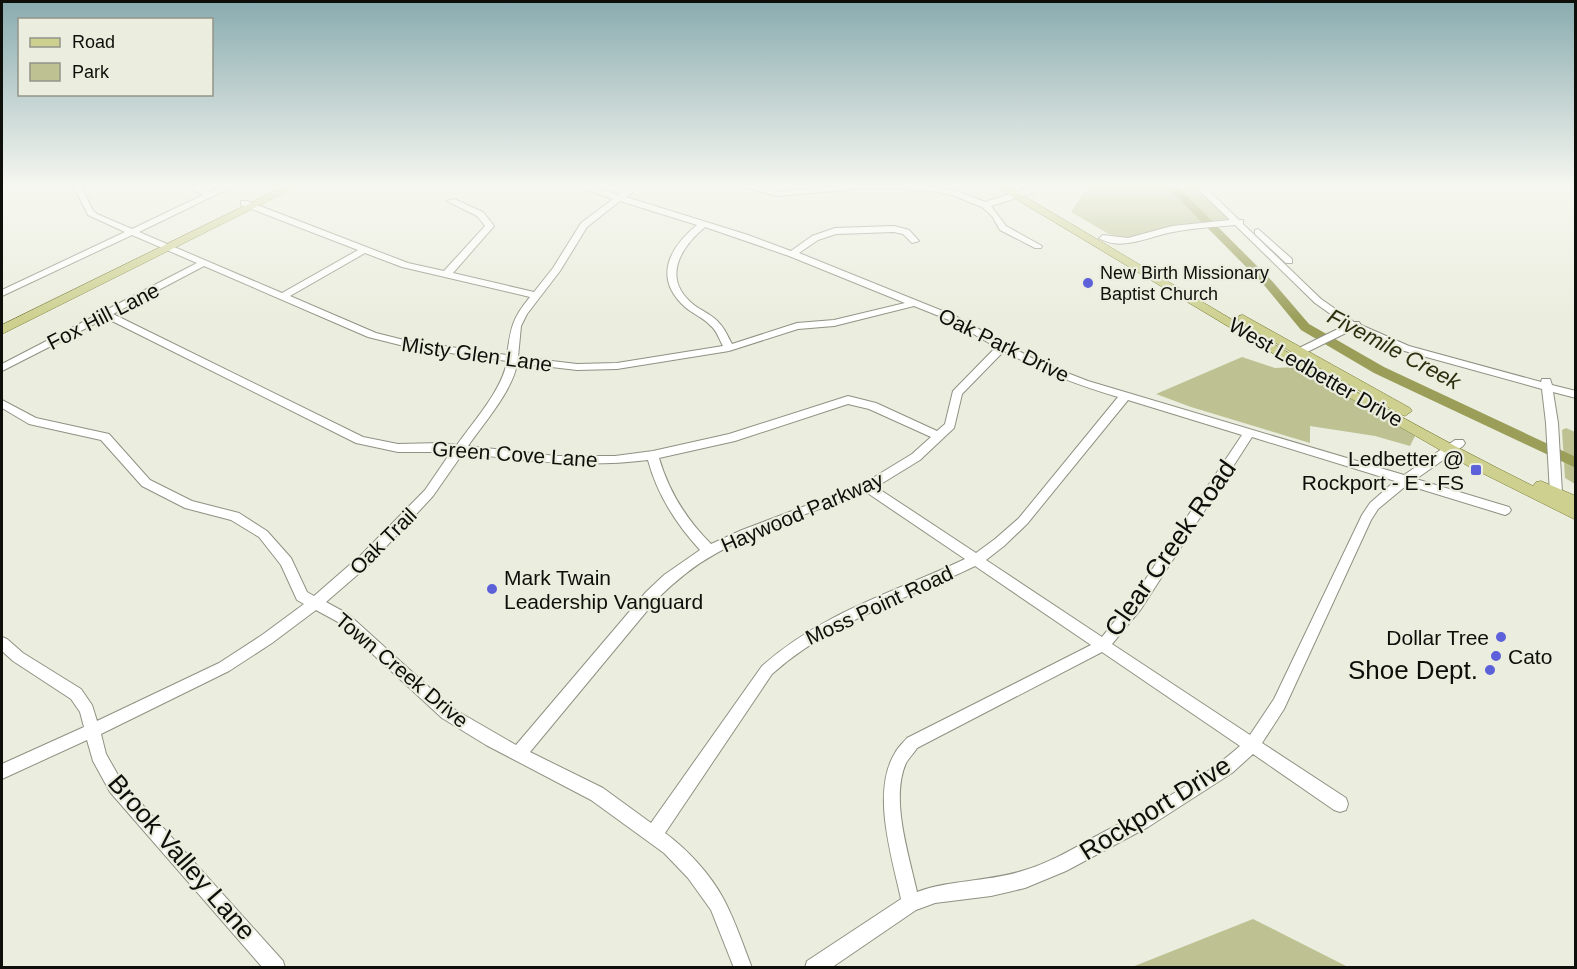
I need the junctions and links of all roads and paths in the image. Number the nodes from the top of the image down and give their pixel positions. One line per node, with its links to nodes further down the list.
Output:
1 (127, 230): 16 (street, Misty Glen Lane)
2 (135, 230): 16 (street)
3 (196, 230): 19 (main road)
4 (313, 230): 21 (street)
5 (488, 230): 24 (street)
6 (581, 230): 28 (street, Oak Trail)
7 (696, 230): 36 (street)
8 (722, 230): 22 (street, Oak Park Drive)
9 (886, 230): 22 (street)
10 (901, 230): 18 (street)
11 (1007, 230): 20 (street)
12 (1086, 230): 37 (main road, West Ledbetter Drive)
13 (1088, 230): 17 (main road, West Ledbetter Drive)
14 (1173, 230): 17 (street)
15 (1251, 230): 33 (street)
16 (131, 232): 19 (street, Misty Glen Lane); 26 (street)
17 (1102, 238): 37 (main road, West Ledbetter Drive)
18 (915, 241)
19 (164, 246): 23 (street, Misty Glen Lane); 32 (main road); 34 (main road)
20 (1038, 246)
21 (364, 250): 24 (street); 29 (street)
22 (792, 254): 30 (street, Oak Park Drive)
23 (204, 263): 29 (street, Misty Glen Lane); 31 (street, Fox Hill Lane)
24 (446, 275): 28 (street)
25 (2, 283): 26 (street)
26 (12, 288): 27 (street)
27 (2, 293)
28 (534, 296): 38 (street, Oak Trail)
29 (282, 297): 38 (street, Misty Glen Lane)
30 (915, 303): 35 (street, Oak Park Drive); 36 (street, Misty Glen Lane)
31 (105, 315): 39 (street, Fox Hill Lane); 48 (street, Green Cove Lane)
32 (2, 322)
33 (1355, 327): 37 (street); 40 (street)
34 (2, 330)
35 (1002, 347): 43 (street, Oak Park Drive); 46 (street, Haywood Parkway)
36 (729, 348): 38 (street, Misty Glen Lane)
37 (1305, 354): 47 (main road, West Ledbetter Drive)
38 (512, 359): 48 (street, Oak Trail)
39 (2, 368)
40 (1546, 384): 41 (street); 42 (street); 52 (street)
41 (1575, 387)
42 (1575, 395)
43 (1125, 396): 45 (street, Oak Park Drive); 57 (street, Moss Point Road)
44 (2, 403): 58 (street, Town Creek Drive)
45 (1248, 434): 50 (street, Oak Park Drive); 60 (street, Clear Creek Road)
46 (939, 436): 49 (street, Green Cove Lane); 51 (street, Haywood Parkway)
47 (1455, 446): 50 (street, Rockport Drive); 52 (main road, West Ledbetter Drive); 55 (main road, West Ledbetter Drive)
48 (459, 448): 49 (street, Green Cove Lane); 58 (street, Oak Trail)
49 (653, 455): 56 (street)
50 (1407, 481): 54 (street, Oak Park Drive); 62 (street, Rockport Drive)
51 (867, 487): 56 (street, Haywood Parkway); 57 (street)
52 (1556, 488): 53 (main road, West Ledbetter Drive)
53 (1575, 502)
54 (1505, 510)
55 (1575, 514)
56 (710, 551): 63 (street, Haywood Parkway)
57 (975, 560): 60 (street); 66 (street, Moss Point Road)
58 (317, 602): 61 (street, Oak Trail); 63 (street, Town Creek Drive)
59 (2, 643): 61 (street, Brook Valley Lane)
60 (1103, 645): 62 (street); 67 (street, Clear Creek Road)
61 (90, 730): 64 (street, Oak Trail); 68 (street, Brook Valley Lane)
62 (1252, 745): 65 (street); 67 (street, Rockport Drive)
63 (519, 753): 66 (street, Town Creek Drive)
64 (2, 772)
65 (1340, 804)
66 (654, 834): 69 (street, Town Creek Drive)
67 (911, 903): 70 (street, Rockport Drive)
68 (276, 968)
69 (743, 968)
70 (814, 968)

